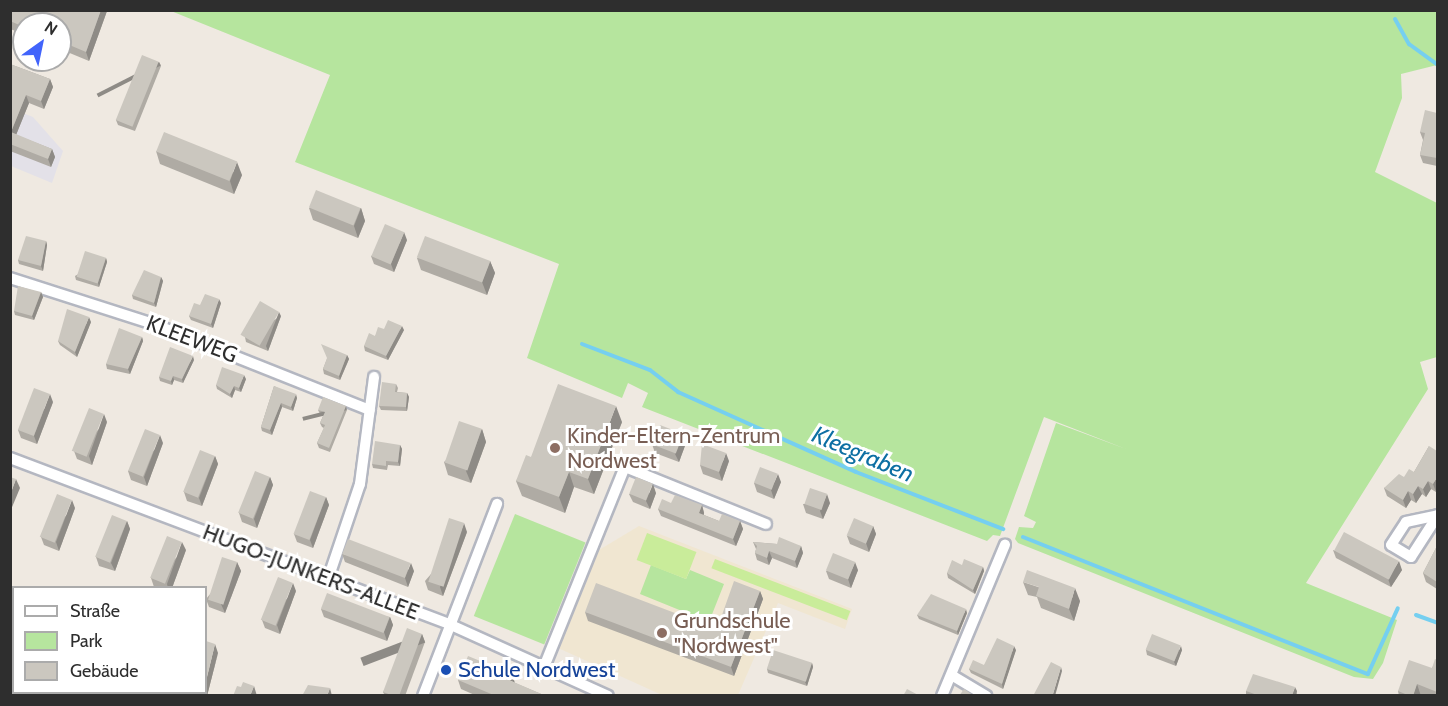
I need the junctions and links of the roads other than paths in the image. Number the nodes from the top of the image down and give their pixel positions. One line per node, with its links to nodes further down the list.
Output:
1 (10, 278): 3 (street, KLEEWEG)
2 (374, 377): 3 (street)
3 (370, 410): 9 (street)
4 (10, 458): 9 (street, HUGO-JUNKERS-ALLEE)
5 (497, 504): 10 (street)
6 (1437, 515): 6 (street)
7 (766, 524): 11 (street)
8 (1005, 545): 12 (street)
9 (328, 579): 10 (street, HUGO-JUNKERS-ALLEE)
10 (451, 625): 11 (street, HUGO-JUNKERS-ALLEE); 13 (street)
11 (544, 667): 14 (street, HUGO-JUNKERS-ALLEE)
12 (953, 676): 15 (street); 16 (street)
13 (423, 696)
14 (608, 696)
15 (942, 696)
16 (986, 696)

